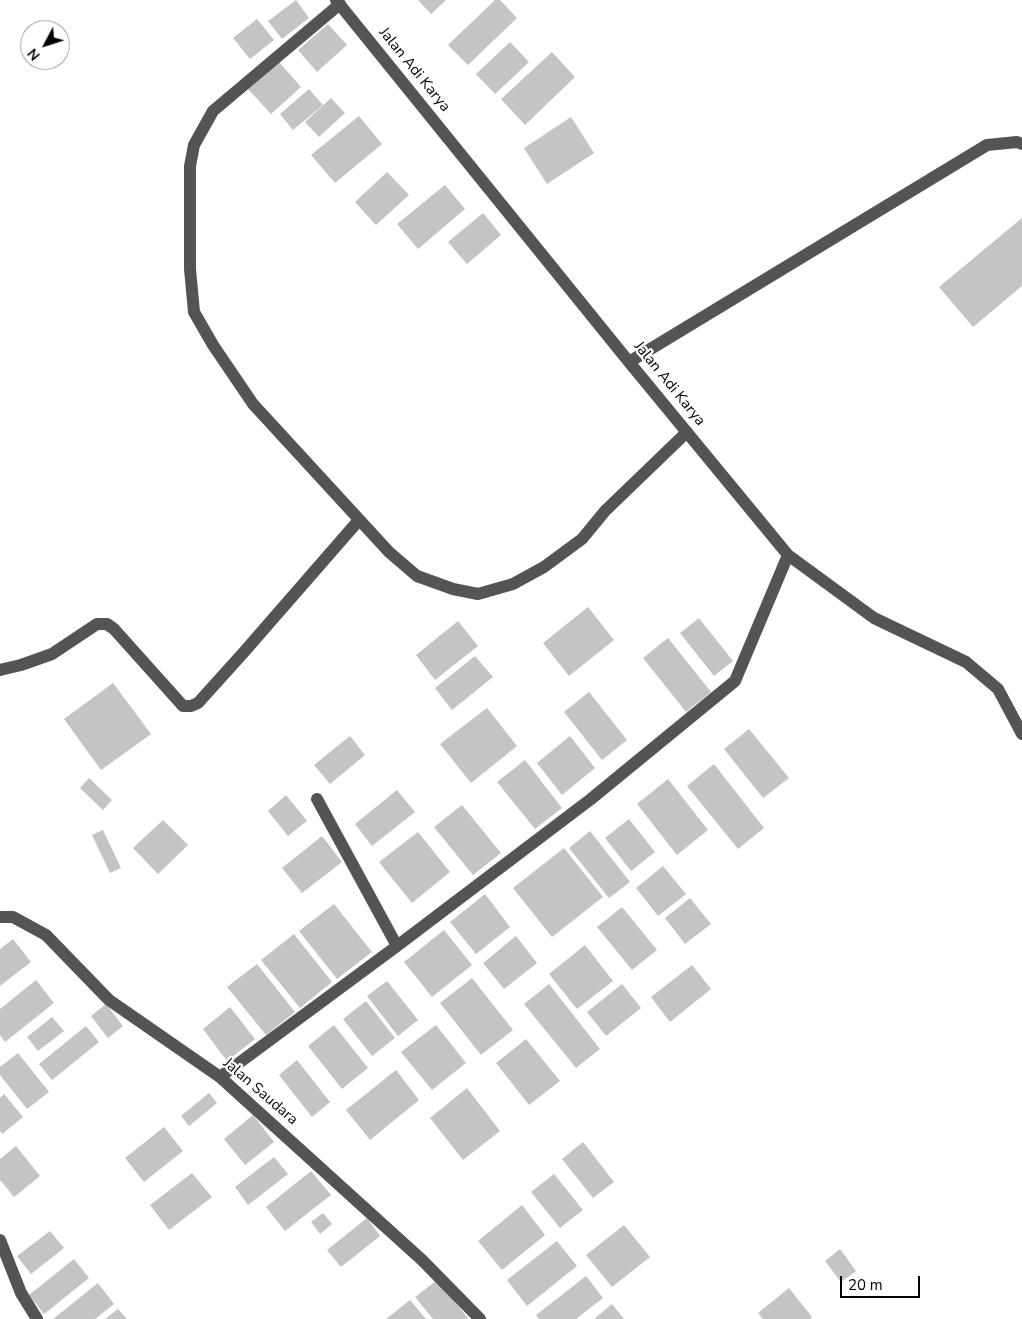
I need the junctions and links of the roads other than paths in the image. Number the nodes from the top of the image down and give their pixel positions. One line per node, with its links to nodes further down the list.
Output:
1 (338, 2): 3 (street, Jalan Adi Karya); 5 (street)
2 (1022, 144): 3 (street)
3 (629, 362): 4 (street, Jalan Adi Karya)
4 (687, 432): 5 (street); 6 (street, Jalan Adi Karya)
5 (360, 520): 7 (street)
6 (788, 555): 8 (street, Jalan Adi Karya); 11 (street)
7 (0, 670)
8 (1022, 734)
9 (317, 799): 11 (street)
10 (0, 917): 12 (street, Jalan Saudara)
11 (397, 946): 12 (street)
12 (220, 1077): 15 (street, Jalan Saudara)
13 (0, 1240): 14 (street)
14 (37, 1319)
15 (480, 1319)

